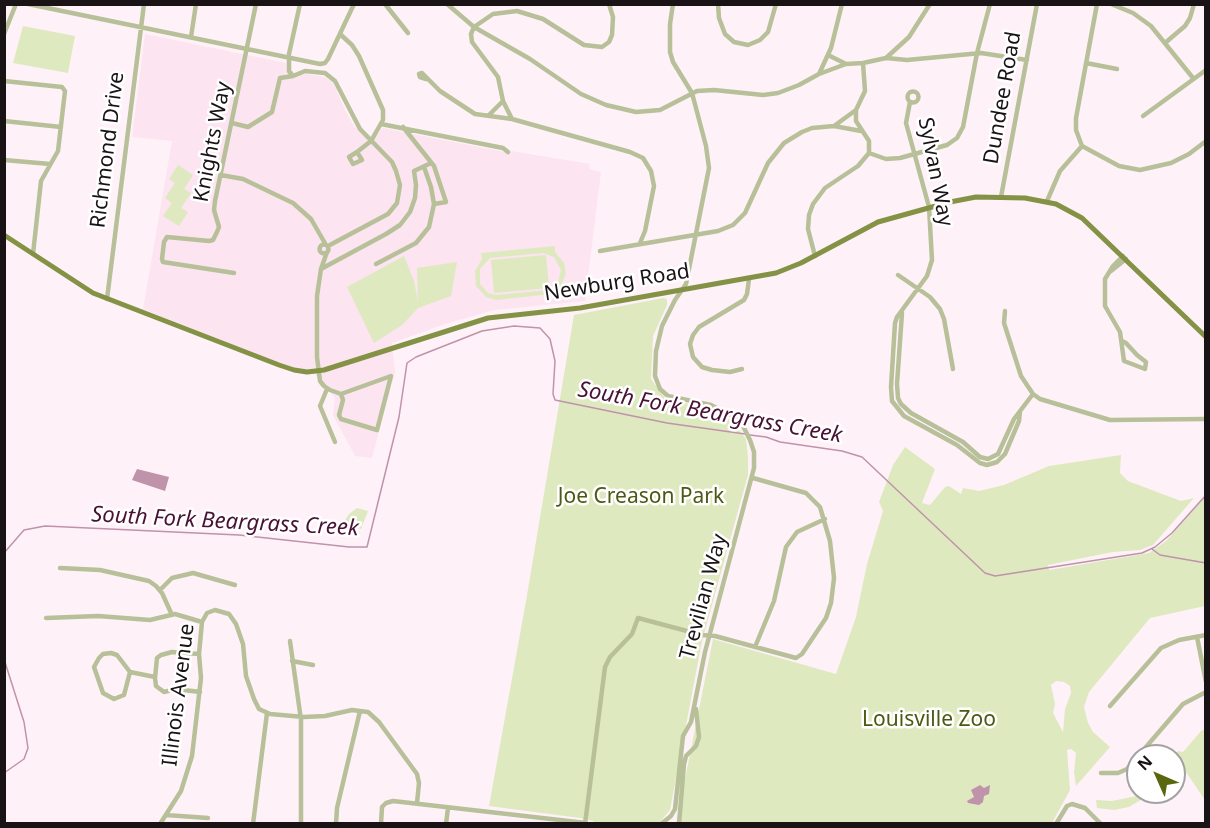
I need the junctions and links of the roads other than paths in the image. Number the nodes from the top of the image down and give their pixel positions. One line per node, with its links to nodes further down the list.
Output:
1 (16, 4): 26 (street)
2 (28, 4): 22 (street)
3 (72, 4): 22 (street)
4 (144, 4): 23 (street, Richmond Drive)
5 (196, 4): 28 (street)
6 (256, 4): 30 (street, Knights Way)
7 (300, 4): 33 (street)
8 (354, 4): 27 (street)
9 (385, 4): 25 (street)
10 (447, 4): 24 (street)
11 (609, 4): 24 (street)
12 (673, 4): 46 (street, Trevilian Way)
13 (718, 4): 14 (street)
14 (776, 4)
15 (842, 4): 32 (street)
16 (930, 4): 34 (street)
17 (990, 4): 31 (street)
18 (1037, 4): 35 (street, Dundee Road)
19 (1097, 4): 37 (street)
20 (1111, 4): 29 (street)
21 (1194, 4): 29 (street)
22 (70, 13): 23 (street)
23 (140, 27): 28 (street); 94 (street, Richmond Drive)
24 (474, 27): 46 (street); 47 (street)
25 (408, 33)
26 (4, 34)
27 (340, 34): 33 (street); 54 (street)
28 (191, 38): 30 (street)
29 (1165, 43): 43 (street)
30 (247, 49): 33 (street); 55 (street, Knights Way)
31 (977, 53): 34 (street); 35 (street); 66 (street)
32 (828, 55): 38 (street); 41 (street)
33 (289, 58): 42 (street)
34 (886, 58): 36 (street)
35 (1027, 60): 72 (street, Dundee Road)
36 (863, 63): 38 (street); 49 (street)
37 (1086, 63): 39 (street); 62 (street)
38 (846, 64): 41 (street)
39 (1117, 69)
40 (1206, 70): 43 (street)
41 (819, 74): 46 (street)
42 (292, 76): 55 (street); 60 (street)
43 (1193, 78): 51 (street)
44 (426, 79): 50 (street)
45 (4, 81): 57 (street)
46 (692, 93): 77 (street, Trevilian Way)
47 (503, 101): 50 (street); 52 (street)
48 (910, 102): 66 (street, Sylvan Way)
49 (856, 110): 56 (street); 59 (street)
50 (489, 115): 52 (street)
51 (1143, 116)
52 (513, 119): 79 (street)
53 (4, 121): 57 (street)
54 (382, 121): 58 (street); 60 (street)
55 (232, 123): 71 (street, Knights Way)
56 (834, 126): 59 (street); 77 (street)
57 (61, 127): 69 (street)
58 (403, 128): 64 (street); 68 (street)
59 (862, 132): 65 (street)
60 (371, 141): 63 (street); 80 (street)
61 (1206, 141): 62 (street)
62 (1082, 146): 73 (street)
63 (357, 152)
64 (508, 152)
65 (869, 153): 66 (street); 85 (street)
66 (914, 154): 75 (street, Sylvan Way)
67 (4, 160): 69 (street)
68 (431, 163): 70 (street); 74 (street)
69 (50, 164): 84 (street)
70 (424, 167): 74 (street); 88 (street)
71 (221, 175): 76 (street); 89 (street, Knights Way)
72 (1002, 197): 73 (main road, Newburg Road); 75 (main road, Newburg Road)
73 (1047, 201): 86 (main road, Newburg Road)
74 (434, 204): 87 (street)
75 (929, 207): 85 (main road, Newburg Road); 92 (street, Sylvan Way)
76 (318, 233): 80 (street); 81 (street)
77 (697, 234): 79 (street); 93 (street, Trevilian Way)
78 (4, 235): 84 (main road, Newburg Road)
79 (640, 243): 82 (street)
80 (327, 245): 81 (street); 83 (street)
81 (319, 249): 83 (street); 88 (street)
82 (600, 251)
83 (327, 252): 88 (street)
84 (33, 254): 94 (main road, Newburg Road)
85 (815, 256): 91 (main road, Newburg Road)
86 (1124, 258): 96 (main road, Newburg Road); 97 (street)
87 (376, 264)
88 (321, 268): 100 (street)
89 (234, 273)
90 (898, 275): 92 (street)
91 (749, 279): 93 (main road, Newburg Road); 98 (street)
92 (918, 289): 99 (street); 103 (street, Sylvan Way)
93 (683, 290): 100 (main road, Newburg Road); 106 (street, Trevilian Way)
94 (107, 299): 100 (main road, Newburg Road)
95 (1005, 311): 103 (street)
96 (1206, 337)
97 (1122, 341): 97 (street)
98 (742, 369)
99 (953, 369)
100 (319, 371): 101 (street)
101 (327, 389): 102 (street); 105 (street)
102 (341, 394): 102 (street)
103 (1033, 394): 104 (street)
104 (1206, 419)
105 (335, 442)
106 (753, 478): 107 (street); 114 (street, Trevilian Way)
107 (825, 519): 118 (street); 118 (street)
108 (60, 568): 110 (street)
109 (235, 585): 110 (street)
110 (160, 590): 111 (street)
111 (172, 615): 112 (street); 113 (street)
112 (46, 618)
113 (202, 622): 119 (street, Illinois Avenue); 130 (street, Illinois Avenue)
114 (709, 635): 118 (street); 127 (street, Trevilian Way); 140 (street)
115 (1206, 635): 116 (street)
116 (1197, 637): 124 (street); 128 (street)
117 (290, 641): 120 (street)
118 (755, 647)
119 (199, 654): 123 (street); 125 (street, Illinois Avenue)
120 (292, 661): 121 (street); 131 (street)
121 (313, 665)
122 (130, 672): 122 (street); 123 (street)
123 (155, 677): 125 (street)
124 (1206, 682)
125 (200, 692): 137 (street, Illinois Avenue)
126 (1206, 692): 134 (street)
127 (695, 701): 132 (street, Trevilian Way); 133 (street, Trevilian Way)
128 (1110, 706)
129 (360, 711): 131 (street); 135 (street); 144 (street)
130 (267, 713): 131 (street); 142 (street)
131 (300, 716): 143 (street)
132 (683, 736): 133 (street); 148 (street, Trevilian Way)
133 (699, 737): 149 (street)
134 (1101, 773)
135 (417, 803): 136 (street); 145 (street)
136 (448, 808): 138 (street); 146 (street)
137 (166, 815): 139 (street); 141 (street, Illinois Avenue)
138 (518, 815): 140 (street); 147 (street)
139 (208, 818)
140 (586, 823)
141 (160, 824)
142 (253, 824)
143 (301, 824)
144 (336, 824)
145 (381, 824)
146 (446, 824)
147 (517, 824)
148 (661, 824)
149 (679, 824)
150 (1056, 824): 151 (street)
151 (1101, 824)

